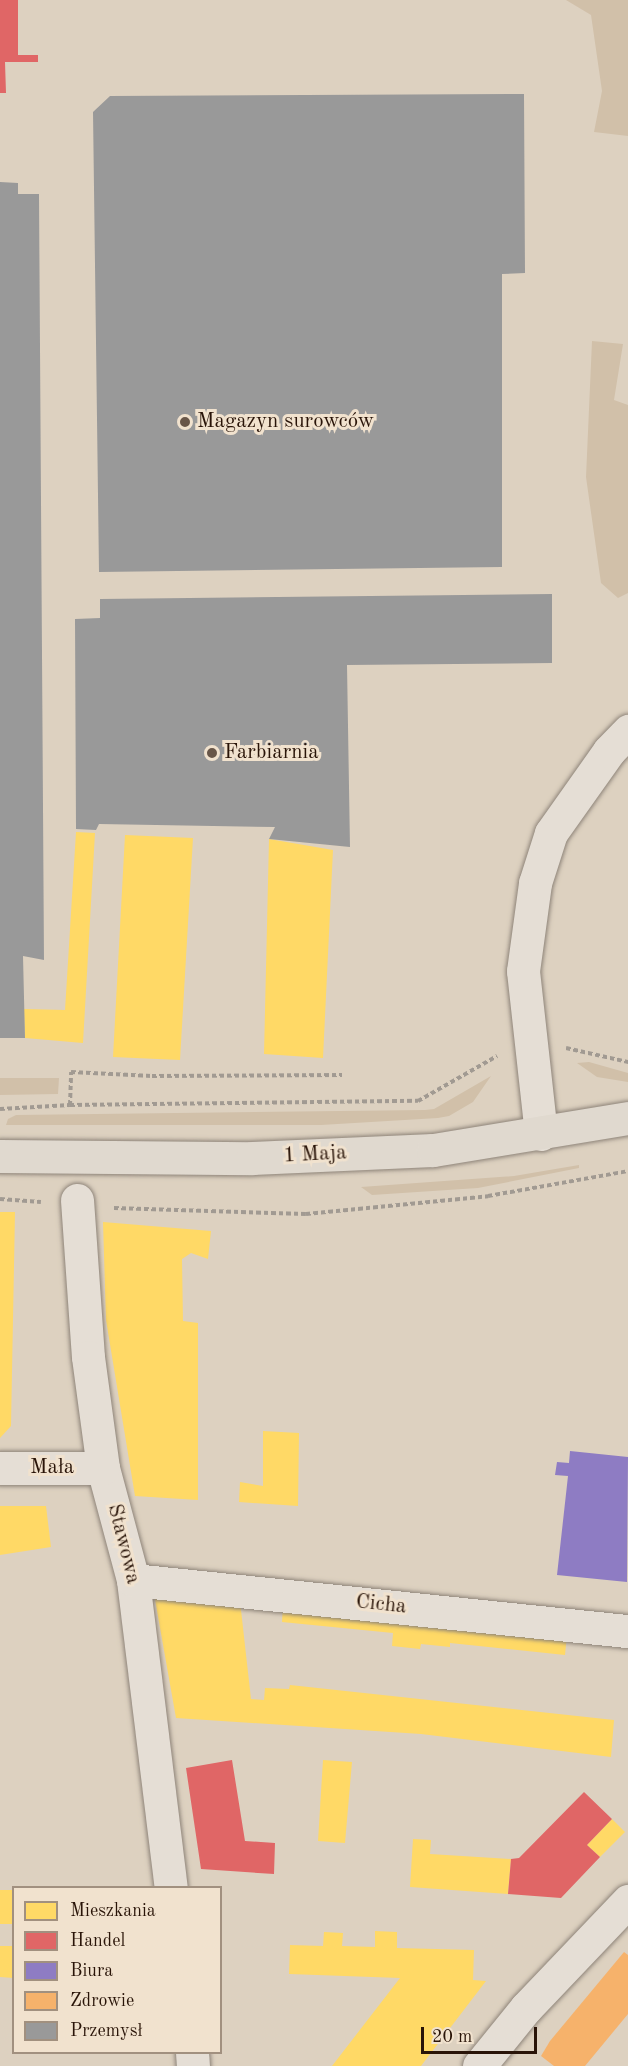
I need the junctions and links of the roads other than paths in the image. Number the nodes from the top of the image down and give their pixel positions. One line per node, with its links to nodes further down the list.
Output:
1 (628, 731): 3 (street)
2 (628, 1118): 3 (main road, 1 Maja)
3 (540, 1134): 4 (main road, 1 Maja)
4 (0, 1156)
5 (77, 1200): 7 (street, Stawowa)
6 (0, 1468): 7 (street, Mała)
7 (103, 1468): 8 (street, Stawowa)
8 (133, 1580): 9 (street, Cicha); 10 (street, Stawowa)
9 (628, 1631)
10 (171, 1886)
11 (628, 1901): 12 (street)
12 (479, 2066)

